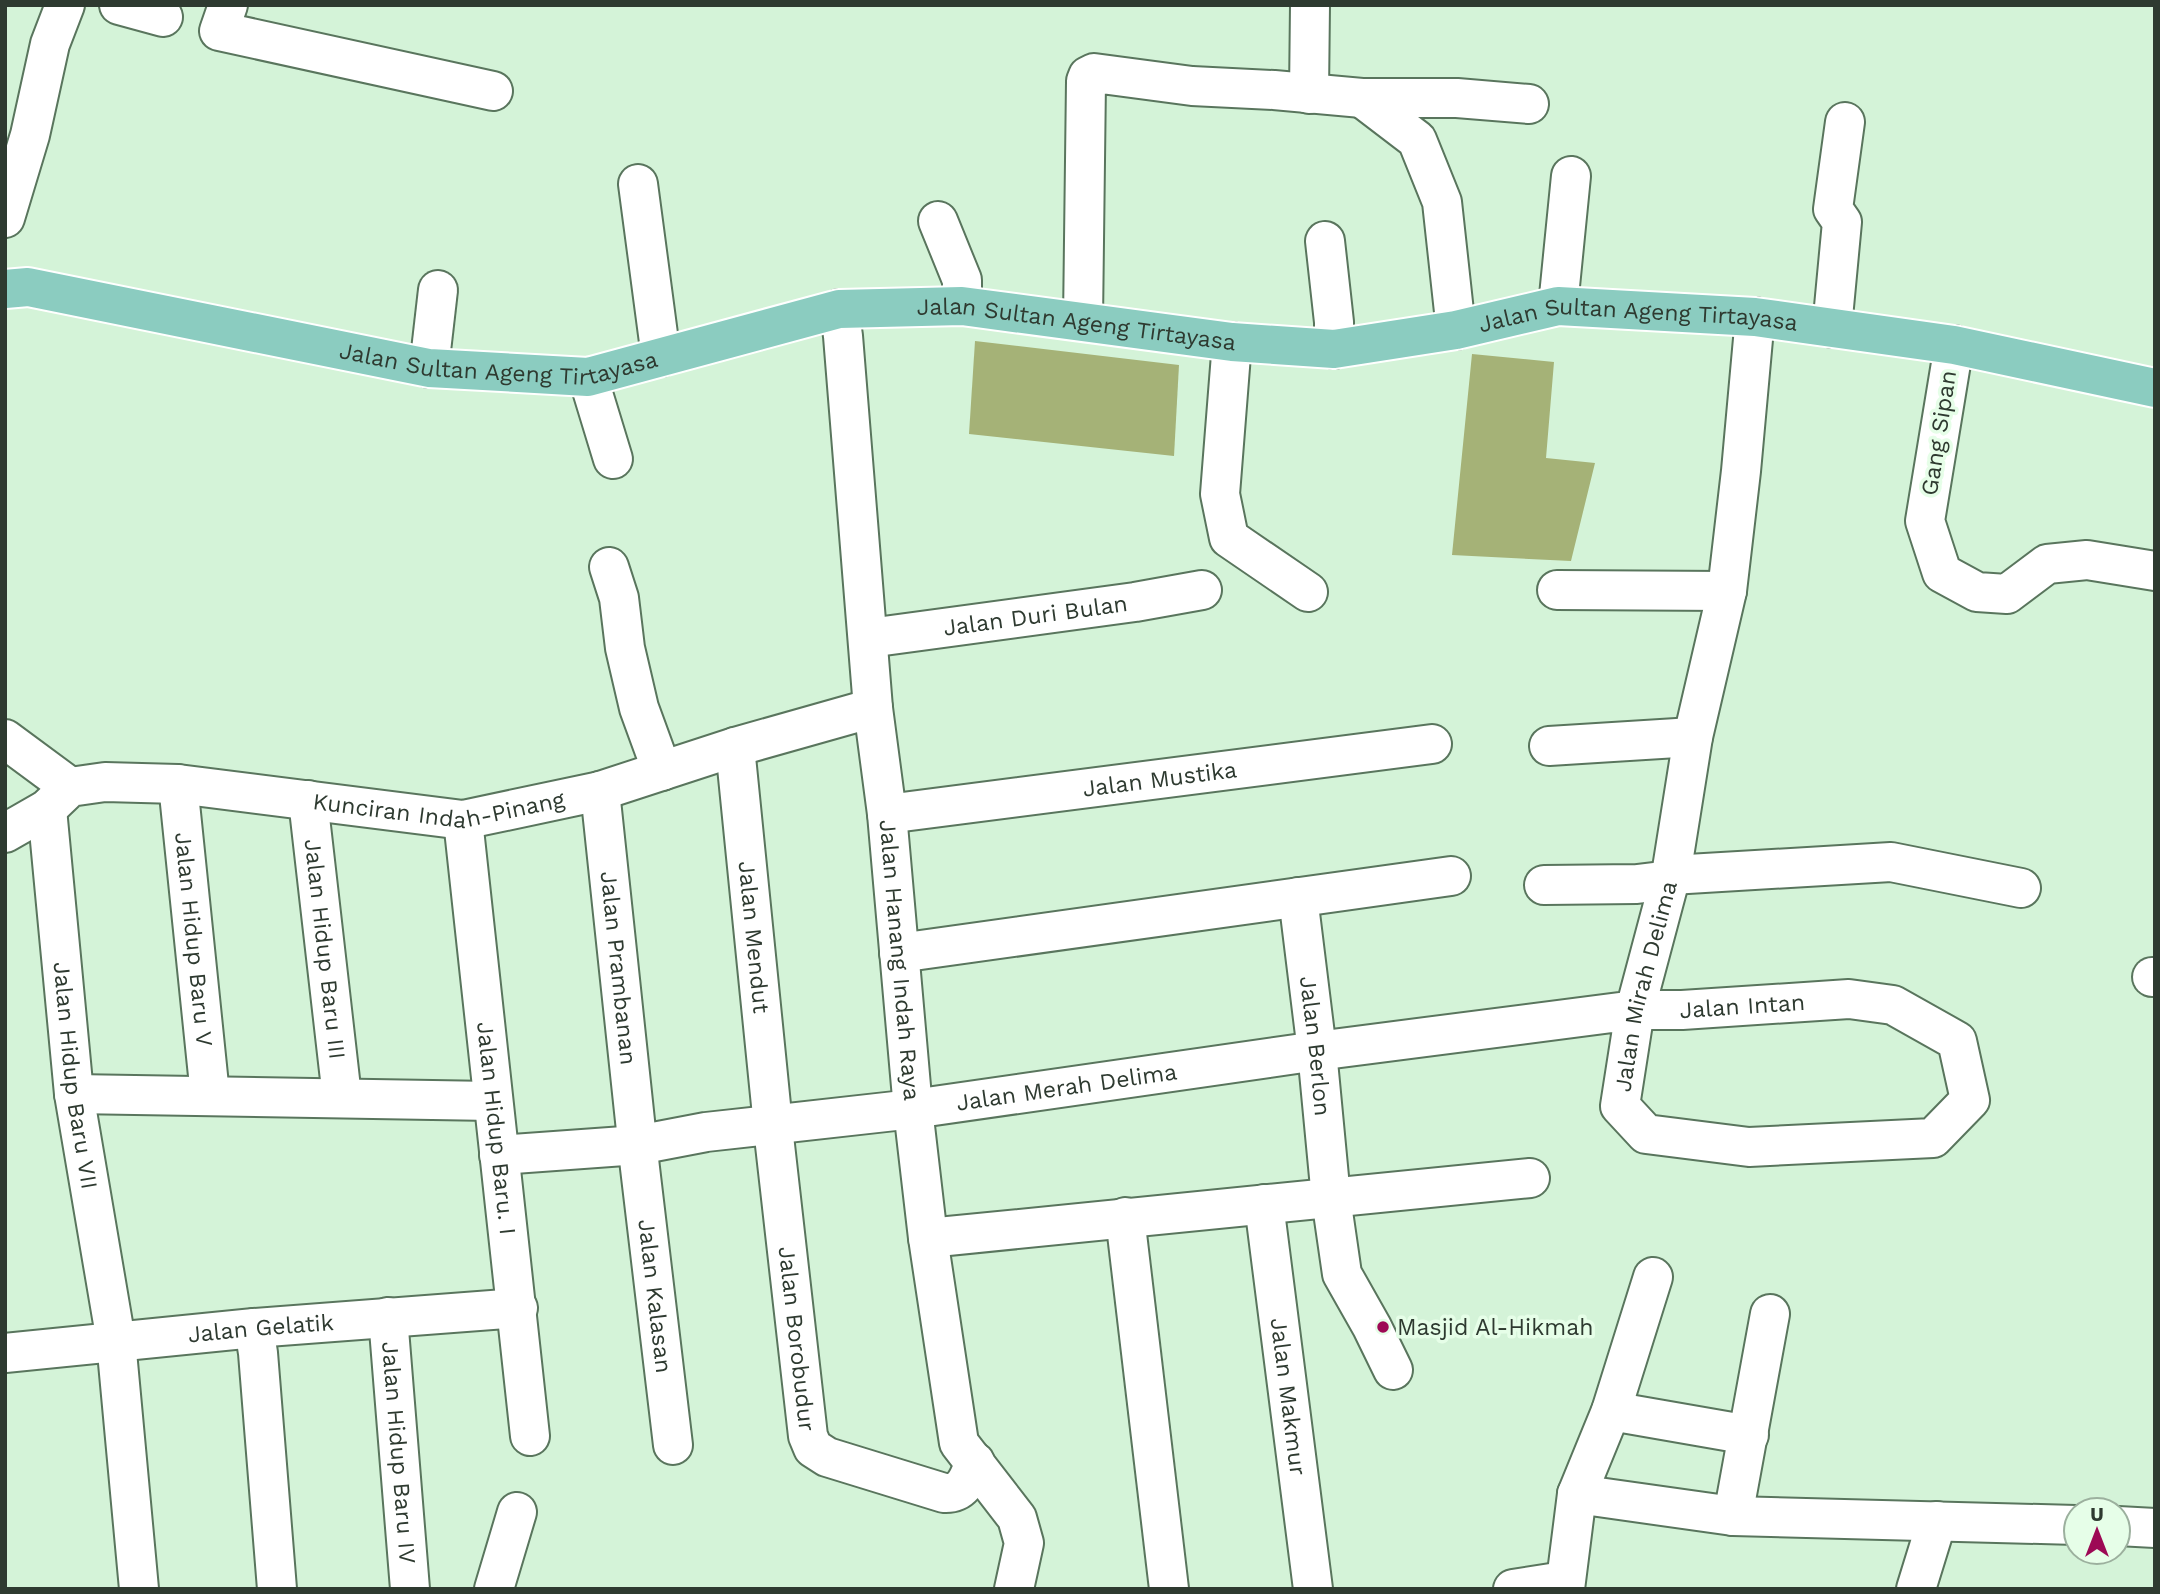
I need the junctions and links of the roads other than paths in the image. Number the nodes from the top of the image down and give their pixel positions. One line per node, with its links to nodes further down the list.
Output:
1 (65, 5): 13 (street)
2 (119, 5): 5 (street)
3 (228, 5): 6 (street)
4 (1310, 5): 7 (street)
5 (163, 17)
6 (493, 91)
7 (1309, 94): 8 (street); 22 (street)
8 (1362, 98): 9 (street); 24 (street)
9 (1529, 104)
10 (1845, 122): 23 (street)
11 (1570, 176): 19 (street)
12 (638, 184): 28 (street)
13 (5, 218)
14 (938, 221): 18 (street)
15 (1325, 241): 27 (street)
16 (5, 289): 29 (main road, Jalan Sultan Ageng Tirtayasa)
17 (438, 290): 29 (street)
18 (962, 306): 20 (main road, Jalan Sultan Ageng Tirtayasa); 22 (main road, Jalan Sultan Ageng Tirtayasa)
19 (1558, 306): 21 (main road, Jalan Sultan Ageng Tirtayasa); 24 (main road, Jalan Sultan Ageng Tirtayasa)
20 (831, 311): 28 (main road, Jalan Sultan Ageng Tirtayasa); 39 (street, Jalan Hanang Indah Raya)
21 (1755, 317): 23 (main road, Jalan Sultan Ageng Tirtayasa); 37 (street, Jalan Mirah Delima)
22 (1083, 321): 25 (main road, Jalan Sultan Ageng Tirtayasa)
23 (1832, 328): 26 (main road, Jalan Sultan Ageng Tirtayasa)
24 (1456, 330): 27 (main road, Jalan Sultan Ageng Tirtayasa)
25 (1232, 342): 27 (main road, Jalan Sultan Ageng Tirtayasa); 38 (street)
26 (1954, 345): 31 (main road, Jalan Sultan Ageng Tirtayasa); 34 (street, Gang Sipan)
27 (1334, 349)
28 (661, 357): 30 (main road, Jalan Sultan Ageng Tirtayasa)
29 (429, 368): 30 (main road, Jalan Sultan Ageng Tirtayasa)
30 (588, 377): 32 (street)
31 (2155, 388)
32 (613, 459)
33 (609, 567): 46 (street)
34 (2155, 572)
35 (1202, 590): 39 (street, Jalan Duri Bulan)
36 (1557, 590): 37 (street)
37 (1727, 591): 41 (street, Jalan Mirah Delima)
38 (1308, 592)
39 (869, 638): 40 (street, Jalan Hanang Indah Raya)
40 (873, 708): 45 (street, Kunciran Indah-Pinang); 51 (street, Jalan Hanang Indah Raya)
41 (1693, 737): 44 (street); 55 (street, Jalan Mirah Delima)
42 (5, 738): 49 (street)
43 (1432, 744): 51 (street, Jalan Mustika)
44 (1549, 746)
45 (735, 747): 46 (street, Kunciran Indah-Pinang); 68 (street, Jalan Mendut)
46 (662, 771): 48 (street, Kunciran Indah-Pinang)
47 (178, 784): 49 (street, Kunciran Indah-Pinang); 50 (street, Kunciran Indah-Pinang); 64 (street, Jalan Hidup Baru V)
48 (600, 791): 52 (street, Kunciran Indah-Pinang); 69 (street, Jalan Prambanan)
49 (58, 798): 53 (street, Kunciran Indah-Pinang); 63 (street, Jalan Hidup Baru VII)
50 (308, 800): 52 (street, Kunciran Indah-Pinang); 65 (street, Jalan Hidup Baru III)
51 (887, 814): 59 (street, Jalan Hanang Indah Raya)
52 (463, 820): 66 (street, Jalan Hidup Baru. I)
53 (5, 833)
54 (1451, 876): 58 (street)
55 (1671, 877): 56 (street); 57 (street); 61 (street, Jalan Mirah Delima)
56 (1544, 885)
57 (2021, 888)
58 (1298, 897): 59 (street); 62 (street, Jalan Berlon)
59 (899, 953): 67 (street, Jalan Hanang Indah Raya)
60 (1849, 999): 61 (street, Jalan Intan); 61 (street, Jalan Mirah Delima)
61 (1635, 1010): 62 (street, Jalan Merah Delima)
62 (1317, 1051): 67 (street, Jalan Merah Delima); 72 (street, Jalan Berlon)
63 (75, 1094): 64 (street); 81 (street, Jalan Hidup Baru VII)
64 (210, 1095): 65 (street)
65 (342, 1097): 66 (street)
66 (492, 1101): 70 (street, Jalan Hidup Baru. I)
67 (913, 1109): 68 (street, Jalan Merah Delima); 75 (street, Jalan Hanang Indah Raya)
68 (774, 1125): 69 (street, Jalan Merah Delima); 88 (street, Jalan Borobudur)
69 (638, 1144): 70 (street, Jalan Merah Delima); 87 (street, Jalan Kalasan)
70 (499, 1155): 77 (street, Jalan Hidup Baru. I)
71 (1530, 1178): 72 (street)
72 (1331, 1198): 73 (street); 83 (street, Jalan Berlon)
73 (1264, 1204): 74 (street); 103 (street, Jalan Makmur)
74 (1125, 1217): 75 (street); 102 (street)
75 (929, 1238): 88 (street, Jalan Hanang Indah Raya)
76 (1653, 1277): 84 (street)
77 (518, 1308): 79 (street, Jalan Gelatik); 86 (street, Jalan Hidup Baru. I)
78 (1770, 1314): 85 (street)
79 (388, 1317): 80 (street, Jalan Gelatik); 99 (street, Jalan Hidup Baru IV)
80 (254, 1328): 81 (street, Jalan Gelatik); 98 (street)
81 (116, 1341): 82 (street, Jalan Gelatik); 97 (street, Jalan Hidup Baru VII)
82 (5, 1353)
83 (1392, 1370)
84 (1611, 1411): 85 (street); 89 (street)
85 (1749, 1435): 91 (street)
86 (530, 1436)
87 (673, 1445)
88 (975, 1462): 101 (street, Jalan Hanang Indah Raya)
89 (1577, 1493): 91 (street); 96 (street)
90 (517, 1512): 100 (street)
91 (1733, 1516): 92 (street)
92 (1937, 1521): 93 (street); 105 (street)
93 (2062, 1525)
94 (2132, 1527): 95 (street)
95 (2155, 1528)
96 (1564, 1585): 104 (street)
97 (139, 1589)
98 (276, 1589)
99 (410, 1589)
100 (494, 1589)
101 (1014, 1589)
102 (1168, 1589)
103 (1313, 1589)
104 (1513, 1589)
105 (1916, 1589)

